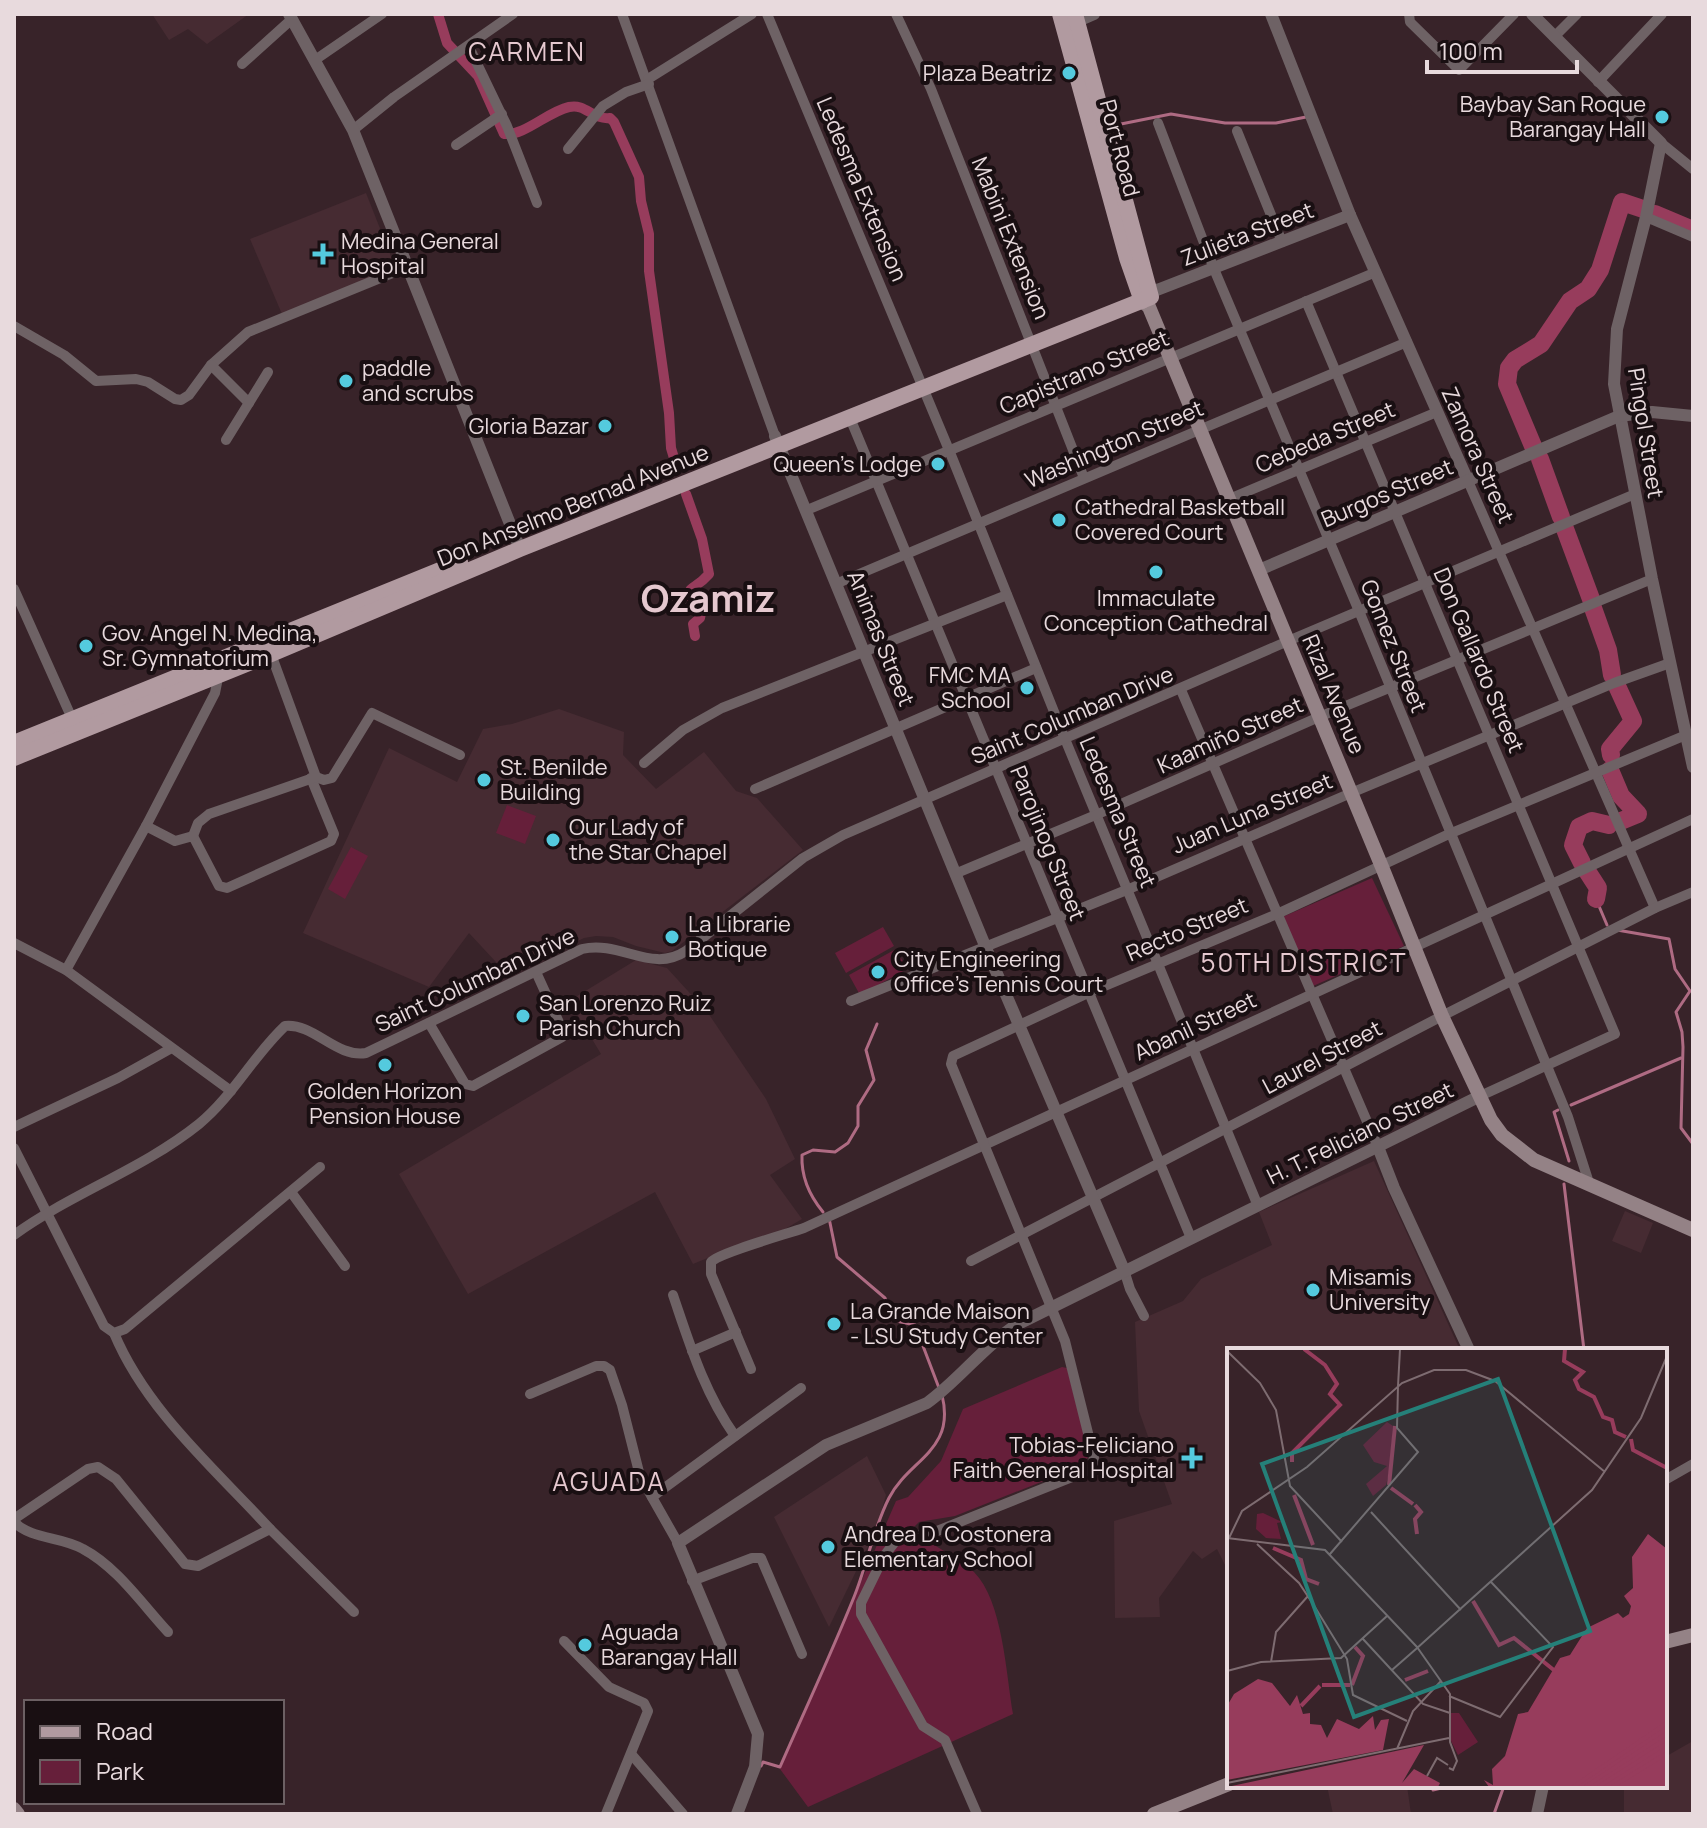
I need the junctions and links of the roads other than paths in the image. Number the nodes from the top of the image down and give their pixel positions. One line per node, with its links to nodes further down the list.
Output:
1 (382, 14): 18 (street)
2 (513, 14): 17 (street)
3 (622, 14): 20 (street, Animas Street)
4 (752, 14): 20 (street)
5 (767, 14): 48 (street, Ledesma Extension)
6 (896, 14): 42 (street, Mabini Extension)
7 (1094, 14): 15 (street)
8 (1271, 14): 31 (street, Zamora Street)
9 (1409, 14): 10 (street)
10 (1514, 14)
11 (1532, 14): 16 (street)
12 (1577, 14): 16 (street)
13 (1662, 14): 21 (street)
14 (290, 17): 18 (street); 19 (street)
15 (1069, 19): 38 (main road, Port Road)
16 (1554, 37): 21 (street)
17 (466, 49): 22 (street); 24 (street)
18 (315, 60): 24 (street)
19 (242, 64)
20 (649, 82): 28 (street); 58 (street, Animas Street)
21 (1598, 82): 26 (street)
22 (501, 114): 27 (street); 30 (street)
23 (1158, 123): 36 (street, Gomez Street)
24 (353, 130): 35 (street)
25 (1237, 131): 34 (street)
26 (1661, 143): 29 (street); 32 (street, Pingol Street)
27 (456, 145)
28 (568, 149)
29 (1693, 169)
30 (537, 203)
31 (1350, 215): 34 (street, Zulieta Street); 37 (street, Zamora Street)
32 (1646, 217): 33 (street); 53 (street, Pingol Street)
33 (1693, 237)
34 (1282, 242): 36 (street, Zulieta Street)
35 (407, 267): 45 (street); 71 (street)
36 (1214, 269): 38 (street, Zulieta Street); 41 (street, Gomez Street)
37 (1376, 272): 39 (street, Capistrano Street); 43 (street, Zamora Street)
38 (1148, 296): 42 (main road, Don Anselmo Bernad Avenue); 44 (main road, Rizal Avenue)
39 (1306, 301): 41 (street, Capistrano Street); 47 (street, Don Gallardo Street)
40 (14, 326): 45 (street)
41 (1239, 329): 44 (street, Capistrano Street); 49 (street, Gomez Street)
42 (1031, 341): 48 (main road, Don Anselmo Bernad Avenue); 51 (street, Mabini Extension)
43 (1407, 342): 47 (street, Washington Street); 52 (street, Zamora Street)
44 (1169, 358): 51 (street, Capistrano Street); 56 (main road, Rizal Avenue)
45 (211, 365): 50 (street)
46 (268, 372): 50 (street)
47 (1335, 372): 49 (street, Washington Street); 59 (street, Don Gallardo Street)
48 (922, 384): 55 (main road, Don Anselmo Bernad Avenue); 58 (main road, Don Anselmo Bernad Avenue); 60 (street, Ledesma Street)
49 (1268, 400): 56 (street, Washington Street); 61 (street, Gomez Street)
50 (249, 403): 57 (street)
51 (1056, 405): 60 (street, Capistrano Street); 62 (street, Mabini Extension)
52 (1437, 412): 59 (street, Cebeda Street); 64 (street, Zamora Street)
53 (1619, 416): 54 (street, Burgos Street); 64 (street, Burgos Street); 65 (street, Pingol Street)
54 (1693, 416)
55 (850, 418): 58 (main road, Don Anselmo Bernad Avenue); 63 (street, Parojinog Street)
56 (1199, 428): 62 (street, Washington Street); 66 (main road, Rizal Avenue)
57 (226, 440)
58 (777, 441): 67 (street, Animas Street); 71 (main road, Don Anselmo Bernad Avenue)
59 (1365, 442): 61 (street, Cebeda Street); 68 (street, Don Gallardo Street)
60 (949, 450): 63 (street, Capistrano Street); 69 (street, Ledesma Street)
61 (1298, 470): 66 (street, Cebeda Street); 70 (street, Gomez Street)
62 (1084, 478): 69 (street, Washington Street)
63 (876, 481): 67 (street, Capistrano Street); 73 (street, Parojinog Street)
64 (1468, 481): 68 (street, Burgos Street); 72 (street, Zamora Street)
65 (1635, 494): 72 (street, Saint Columban Drive); 75 (street, Pingol Street)
66 (1229, 499): 74 (main road, Rizal Avenue)
67 (807, 510): 76 (street, Animas Street)
68 (1395, 512): 70 (street, Burgos Street); 77 (street, Don Gallardo Street)
69 (979, 525): 73 (street, Washington Street); 79 (street, Ledesma Street)
70 (1328, 540): 74 (street, Burgos Street); 81 (street, Gomez Street)
71 (518, 544): 80 (main road, Don Anselmo Bernad Avenue)
72 (1499, 552): 77 (street, Saint Columban Drive); 83 (street, Zamora Street)
73 (907, 554): 76 (street, Washington Street); 82 (street, Parojinog Street)
74 (1259, 570): 84 (main road, Rizal Avenue)
75 (1652, 579): 83 (street, Kaamiño Street); 88 (street, Pingol Street)
76 (838, 583): 85 (street, Animas Street)
77 (1425, 583): 81 (street, Saint Columban Drive); 87 (street, Don Gallardo Street)
78 (14, 589): 96 (street)
79 (1007, 595): 82 (street); 89 (street, Ledesma Street)
80 (373, 604): 86 (main road, Don Anselmo Bernad Avenue); 90 (main road, Don Anselmo Bernad Avenue)
81 (1359, 611): 84 (street, Saint Columban Drive); 91 (street, Gomez Street)
82 (935, 623): 85 (street); 93 (street, Parojinog Street)
83 (1533, 630): 87 (street, Kaamiño Street); 94 (street, Zamora Street)
84 (1288, 641): 92 (street, Saint Columban Drive); 95 (main road, Rizal Avenue)
85 (865, 653): 97 (street, Animas Street); 104 (street)
86 (271, 654): 90 (main road, Don Anselmo Bernad Avenue); 110 (street)
87 (1458, 662): 91 (street, Kaamiño Street); 99 (street, Don Gallardo Street)
88 (1670, 663): 94 (street, Juan Luna Street); 98 (street, Pingol Street)
89 (1036, 668): 93 (street); 100 (street, Ledesma Street)
90 (213, 670): 96 (main road, Don Anselmo Bernad Avenue); 117 (street)
91 (1390, 689): 95 (street, Kaamiño Street); 106 (street, Gomez Street)
92 (1181, 690): 100 (street, Saint Columban Drive); 105 (street)
93 (966, 696): 97 (street); 108 (street, Parojinog Street)
94 (1566, 705): 99 (street, Juan Luna Street); 109 (street, Zamora Street)
95 (1319, 717): 105 (street, Kaamiño Street); 112 (main road, Rizal Avenue)
96 (75, 726): 101 (main road, Don Anselmo Bernad Avenue); 103 (main road, Don Anselmo Bernad Avenue)
97 (896, 728): 111 (street); 113 (street, Animas Street)
98 (1686, 735): 107 (street, Pingol Street); 109 (street, Recto Street)
99 (1489, 736): 106 (street, Juan Luna Street); 114 (street, Don Gallardo Street)
100 (1065, 739): 108 (street, Saint Columban Drive); 115 (street, Ledesma Street)
101 (14, 743)
102 (460, 755): 110 (street)
103 (14, 758)
104 (644, 763)
105 (1214, 764): 115 (street, Kaamiño Street); 120 (street)
106 (1421, 764): 112 (street, Juan Luna Street); 118 (street, Gomez Street)
107 (1693, 767)
108 (997, 769): 113 (street, Saint Columban Drive); 121 (street, Parojinog Street)
109 (1595, 772): 114 (street, Recto Street); 122 (street, Zamora Street)
110 (313, 778): 119 (street); 119 (street)
111 (755, 789)
112 (1351, 793): 120 (street, Juan Luna Street); 123 (main road, Rizal Avenue)
113 (926, 800): 124 (street, Animas Street); 138 (street, Saint Columban Drive)
114 (1518, 805): 118 (street, Recto Street); 125 (street, Don Gallardo Street)
115 (1098, 814): 121 (street, Kaamiño Street); 126 (street, Ledesma Street)
116 (1693, 819): 122 (street, Abanil Street)
117 (146, 826): 119 (street); 137 (street)
118 (1449, 834): 123 (street, Recto Street); 130 (street, Gomez Street)
119 (193, 836)
120 (1245, 838): 126 (street, Juan Luna Street); 129 (street)
121 (1028, 844): 124 (street, Kaamiño Street); 131 (street, Parojinog Street)
122 (1629, 849): 125 (street, Abanil Street); 128 (street, Zamora Street)
123 (1382, 867): 129 (street, Recto Street); 133 (main road, Rizal Avenue)
124 (957, 873): 135 (street, Animas Street)
125 (1551, 882): 130 (street, Abanil Street); 134 (street, Don Gallardo Street)
126 (1129, 889): 131 (street, Juan Luna Street); 136 (street, Ledesma Street)
127 (1693, 892): 128 (street, Laurel Street)
128 (1655, 908): 134 (street, Laurel Street)
129 (1277, 914): 136 (street, Recto Street); 141 (street)
130 (1483, 915): 133 (street, Abanil Street); 139 (street, Gomez Street)
131 (1056, 917): 135 (street, Juan Luna Street); 140 (street, Parojinog Street)
132 (14, 943): 137 (street)
133 (1414, 946): 141 (street, Abanil Street); 143 (main road, Rizal Avenue)
134 (1578, 946): 139 (street, Laurel Street); 146 (street, Don Gallardo Street)
135 (986, 948): 142 (street, Juan Luna Street); 145 (street, Animas Street)
136 (1159, 962): 140 (street, Recto Street); 147 (street, Ledesma Street)
137 (66, 970): 148 (street)
138 (536, 972): 144 (street, Saint Columban Drive); 144 (street)
139 (1510, 981): 143 (street, Laurel Street); 149 (street, Gomez Street)
140 (1088, 993): 145 (street, Recto Street); 151 (street, Parojinog Street)
141 (1313, 994): 147 (street, Abanil Street); 150 (street)
142 (851, 1001)
143 (1442, 1016): 150 (street, Laurel Street); 153 (main road, Rizal Avenue)
144 (429, 1023): 152 (street, Saint Columban Drive)
145 (1020, 1025): 154 (street, Animas Street); 157 (street, Recto Street)
146 (1615, 1034): 149 (street, H. T. Feliciano Street)
147 (1194, 1048): 151 (street, Abanil Street); 156 (street, Ledesma Street)
148 (170, 1049): 152 (street); 155 (street)
149 (1545, 1065): 153 (street, H. T. Feliciano Street); 162 (street, Gomez Street)
150 (1345, 1068): 156 (street, Laurel Street); 158 (street)
151 (1125, 1080): 154 (street, Abanil Street); 160 (street, Parojinog Street)
152 (231, 1091): 166 (street, Saint Columban Drive)
153 (1478, 1097): 158 (street, H. T. Feliciano Street); 162 (main road, Rizal Avenue)
154 (1056, 1112): 157 (street, Abanil Street); 164 (street, Animas Street)
155 (14, 1127)
156 (1227, 1129): 160 (street, Laurel Street); 165 (street, Ledesma Street)
157 (985, 1145): 168 (street, Recto Street); 177 (street, Abanil Street)
158 (1378, 1147): 165 (street, H. T. Feliciano Street); 179 (street)
159 (14, 1148): 166 (street)
160 (1160, 1163): 164 (street, Laurel Street); 170 (street, Parojinog Street)
161 (320, 1167): 163 (street)
162 (1590, 1186): 167 (main road, Rizal Avenue)
163 (291, 1192): 172 (street); 178 (street)
164 (1092, 1197): 168 (street, Laurel Street); 173 (street, Animas Street)
165 (1258, 1206): 170 (street, H. T. Feliciano Street)
166 (47, 1211): 169 (street, Saint Columban Drive); 178 (street)
167 (1693, 1230)
168 (1022, 1234): 171 (street, Laurel Street); 175 (street, Recto Street)
169 (14, 1235)
170 (1191, 1238): 173 (street, H. T. Feliciano Street)
171 (971, 1261)
172 (345, 1266)
173 (1124, 1270): 175 (street, H. T. Feliciano Street); 176 (street)
174 (673, 1295): 180 (street)
175 (1052, 1306): 190 (street, H. T. Feliciano Street); 206 (street, Recto Street)
176 (1144, 1316)
177 (736, 1332): 180 (street); 181 (street)
178 (114, 1333): 189 (street)
179 (1468, 1348)
180 (692, 1351): 184 (street)
181 (751, 1369)
182 (801, 1388): 184 (street)
183 (530, 1394): 187 (street)
184 (735, 1436): 187 (street)
185 (1693, 1464): 186 (street)
186 (1667, 1479)
187 (652, 1497): 190 (street)
188 (14, 1521): 189 (street); 193 (street)
189 (270, 1529): 192 (street)
190 (678, 1543): 191 (street)
191 (692, 1581): 197 (street); 205 (street)
192 (354, 1612)
193 (168, 1632)
194 (1693, 1635): 196 (main road)
195 (564, 1641): 198 (street)
196 (1667, 1642)
197 (802, 1654)
198 (632, 1755): 203 (street); 204 (street)
199 (1227, 1785): 207 (main road)
200 (1543, 1788): 208 (street)
201 (14, 1809): 202 (main road)
202 (18, 1814)
203 (606, 1814)
204 (683, 1814)
205 (737, 1814)
206 (977, 1814)
207 (1154, 1814)
208 (1537, 1814)

